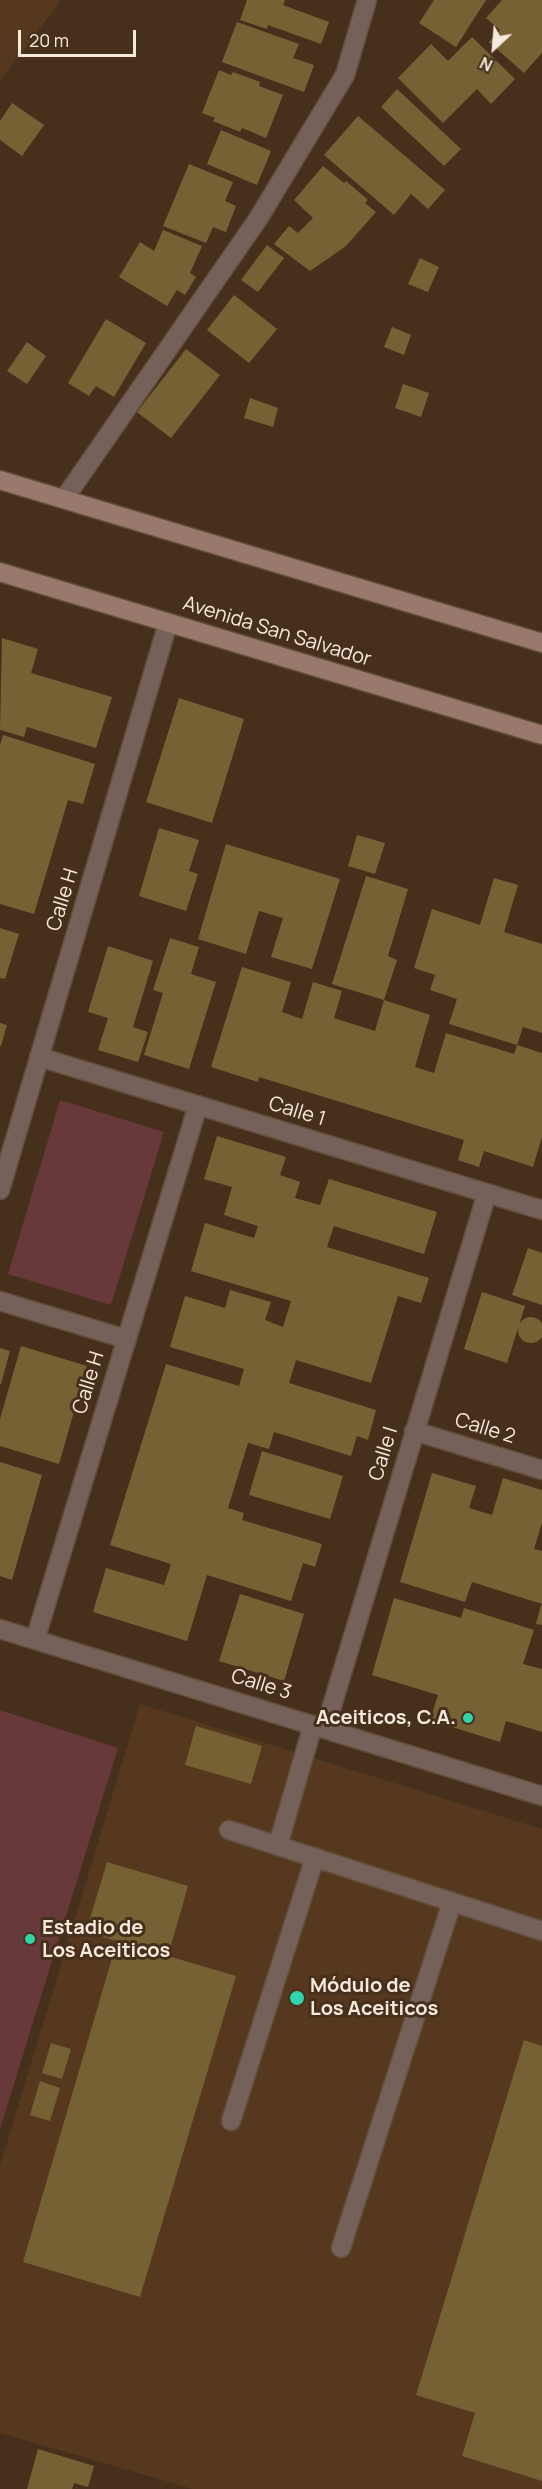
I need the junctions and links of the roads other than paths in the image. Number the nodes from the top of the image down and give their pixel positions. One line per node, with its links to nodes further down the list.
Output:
1 (367, 0): 3 (street)
2 (0, 480): 3 (street)
3 (64, 500): 6 (street)
4 (0, 572): 5 (street, Avenida San Salvador)
5 (168, 623): 7 (street, Avenida San Salvador); 8 (street, Calle H)
6 (542, 643)
7 (542, 735)
8 (39, 1057): 9 (street, Calle 1); 10 (street, Calle H)
9 (198, 1106): 11 (street, Calle 1); 14 (street, Calle H)
10 (0, 1191)
11 (487, 1193): 12 (street, Calle 1); 15 (street, Calle I)
12 (542, 1210)
13 (0, 1301): 14 (street)
14 (126, 1339): 18 (street, Calle H)
15 (414, 1431): 16 (street, Calle 2); 19 (street, Calle I)
16 (542, 1470)
17 (0, 1629): 18 (street, Calle 3)
18 (35, 1640): 19 (street, Calle 3)
19 (319, 1727): 20 (street, Calle 3); 22 (street, Calle I)
20 (542, 1796)
21 (229, 1830): 22 (street)
22 (278, 1845): 23 (street)
23 (315, 1857): 24 (street); 26 (street)
24 (452, 1902): 25 (street); 27 (street)
25 (542, 1931)
26 (231, 2121)
27 (341, 2248)

